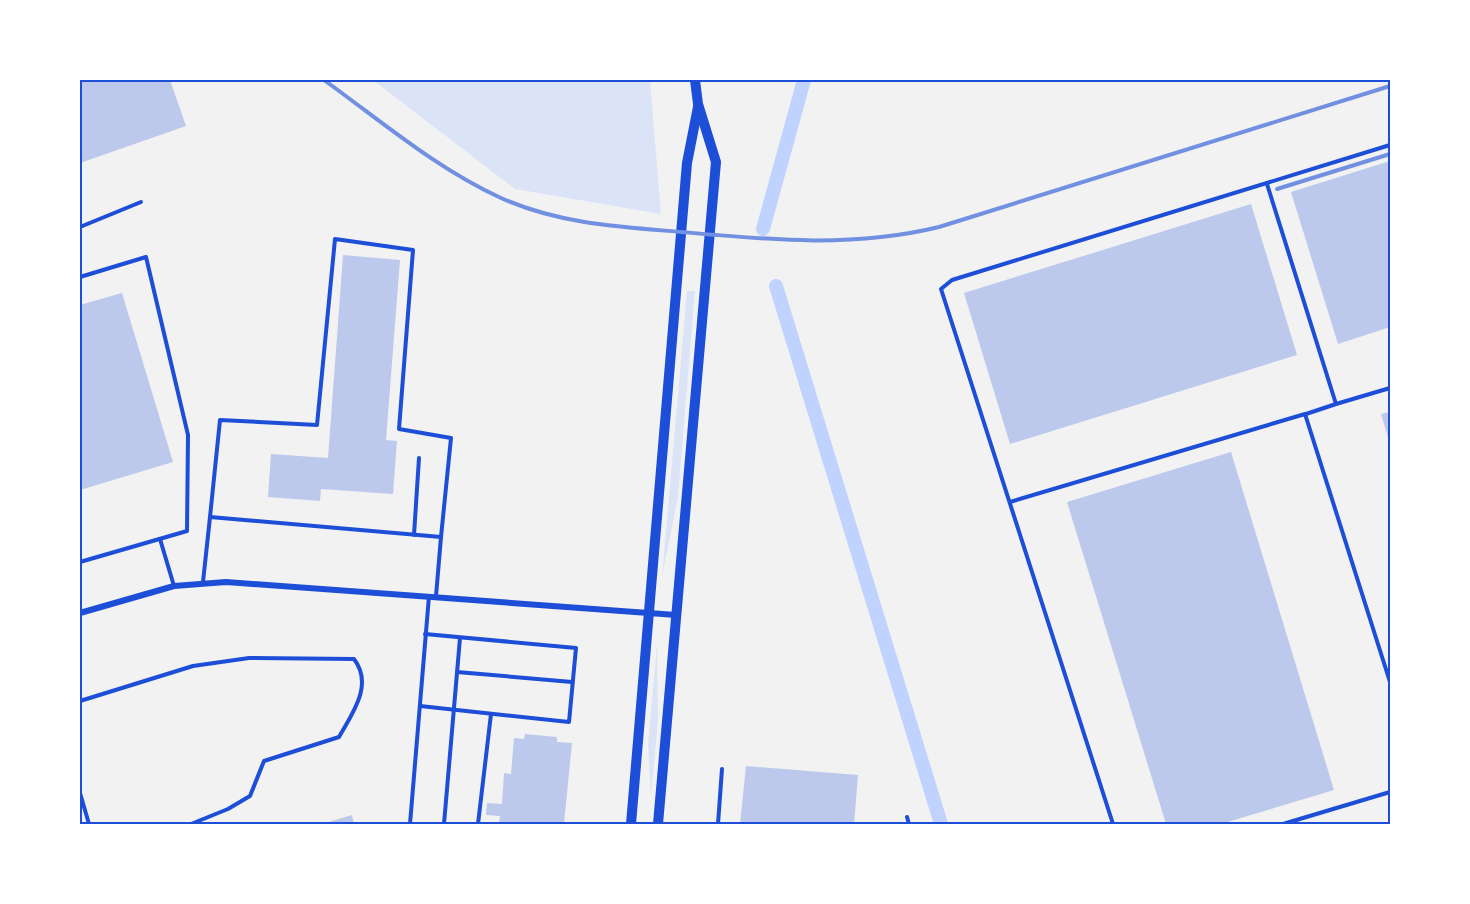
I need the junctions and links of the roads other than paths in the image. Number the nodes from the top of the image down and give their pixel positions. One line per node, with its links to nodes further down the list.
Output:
1 (695, 80): 2 (main road)
2 (698, 104): 22 (main road); 23 (main road)
3 (1390, 145): 4 (lane)
4 (1267, 184): 9 (lane); 12 (lane)
5 (141, 202): 6 (lane)
6 (80, 227)
7 (80, 277): 16 (lane)
8 (1390, 388): 9 (lane)
9 (1336, 404): 10 (lane)
10 (1305, 414): 12 (lane); 28 (lane)
11 (419, 458): 14 (lane)
12 (1010, 502): 46 (lane)
13 (210, 517): 14 (lane); 15 (lane); 18 (lane)
14 (414, 535): 15 (lane)
15 (441, 537): 20 (lane)
16 (160, 538): 17 (lane); 19 (lane)
17 (80, 562)
18 (203, 582): 19 (street); 20 (street)
19 (174, 586): 21 (street)
20 (432, 596): 22 (street); 24 (lane)
21 (80, 613)
22 (650, 613): 23 (street); 42 (main road)
23 (676, 615): 43 (main road)
24 (426, 634): 25 (lane); 30 (lane)
25 (460, 638): 26 (lane); 27 (lane)
26 (457, 672): 27 (lane); 31 (lane)
27 (573, 682): 32 (lane)
28 (1390, 682)
29 (80, 701): 38 (lane)
30 (420, 706): 31 (lane); 39 (lane)
31 (453, 710): 32 (lane); 40 (lane)
32 (492, 714): 41 (lane)
33 (722, 768): 44 (lane)
34 (1390, 792): 47 (lane)
35 (80, 793): 37 (lane)
36 (907, 817): 45 (lane)
37 (89, 825)
38 (191, 825)
39 (410, 825)
40 (444, 825)
41 (478, 825)
42 (631, 825)
43 (658, 825)
44 (718, 825)
45 (909, 825)
46 (1113, 825)
47 (1283, 825)

